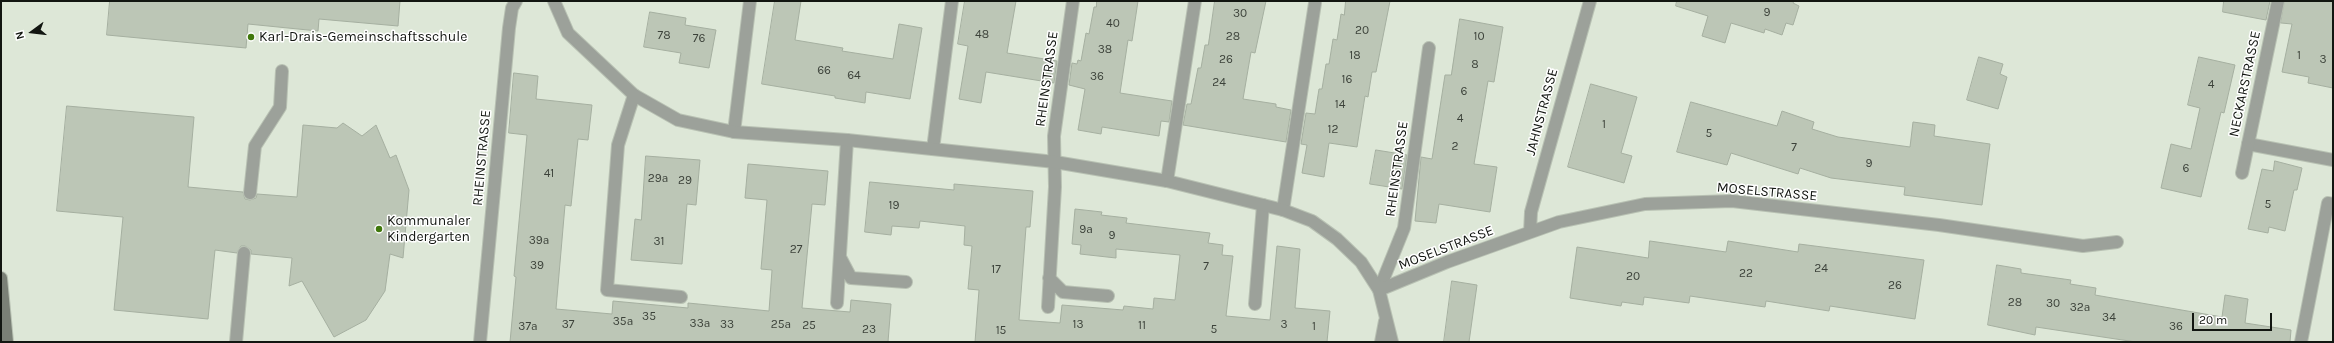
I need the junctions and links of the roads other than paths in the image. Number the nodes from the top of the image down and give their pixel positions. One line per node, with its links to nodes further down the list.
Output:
1 (516, 1): 41 (street, RHEINSTRASSE)
2 (554, 1): 12 (street)
3 (750, 1): 13 (street)
4 (952, 1): 16 (street)
5 (1073, 1): 18 (street, RHEINSTRASSE)
6 (1195, 1): 20 (street)
7 (1590, 1): 25 (street, JAHNSTRASSE)
8 (2278, 1): 15 (street, NECKARSTRASSE)
9 (1315, 3): 24 (street)
10 (1430, 48): 32 (street, RHEINSTRASSE)
11 (282, 71): 21 (street)
12 (634, 95): 13 (street); 34 (street)
13 (734, 132): 14 (street)
14 (847, 140): 16 (street); 28 (street)
15 (2248, 144): 17 (street); 19 (street, NECKARSTRASSE)
16 (933, 149): 18 (street)
17 (2333, 160)
18 (1055, 162): 20 (street); 30 (street, RHEINSTRASSE)
19 (2242, 173)
20 (1166, 181): 23 (street)
21 (250, 193)
22 (2333, 204): 44 (street)
23 (1263, 205): 24 (street); 36 (street)
24 (1283, 210): 32 (street)
25 (1530, 232): 26 (street, MOSELSTRASSE); 32 (street, MOSELSTRASSE)
26 (2117, 242)
27 (244, 253): 40 (street)
28 (840, 258): 31 (street); 35 (street)
29 (1, 278): 39 (main road)
30 (1049, 278): 33 (street); 37 (street, RHEINSTRASSE)
31 (906, 282)
32 (1379, 290): 38 (street)
33 (1108, 296)
34 (681, 297)
35 (837, 304)
36 (1255, 304)
37 (1048, 307)
38 (1386, 318): 42 (street); 43 (street)
39 (7, 342)
40 (236, 342)
41 (480, 342)
42 (1381, 342)
43 (1392, 342)
44 (2301, 342)

